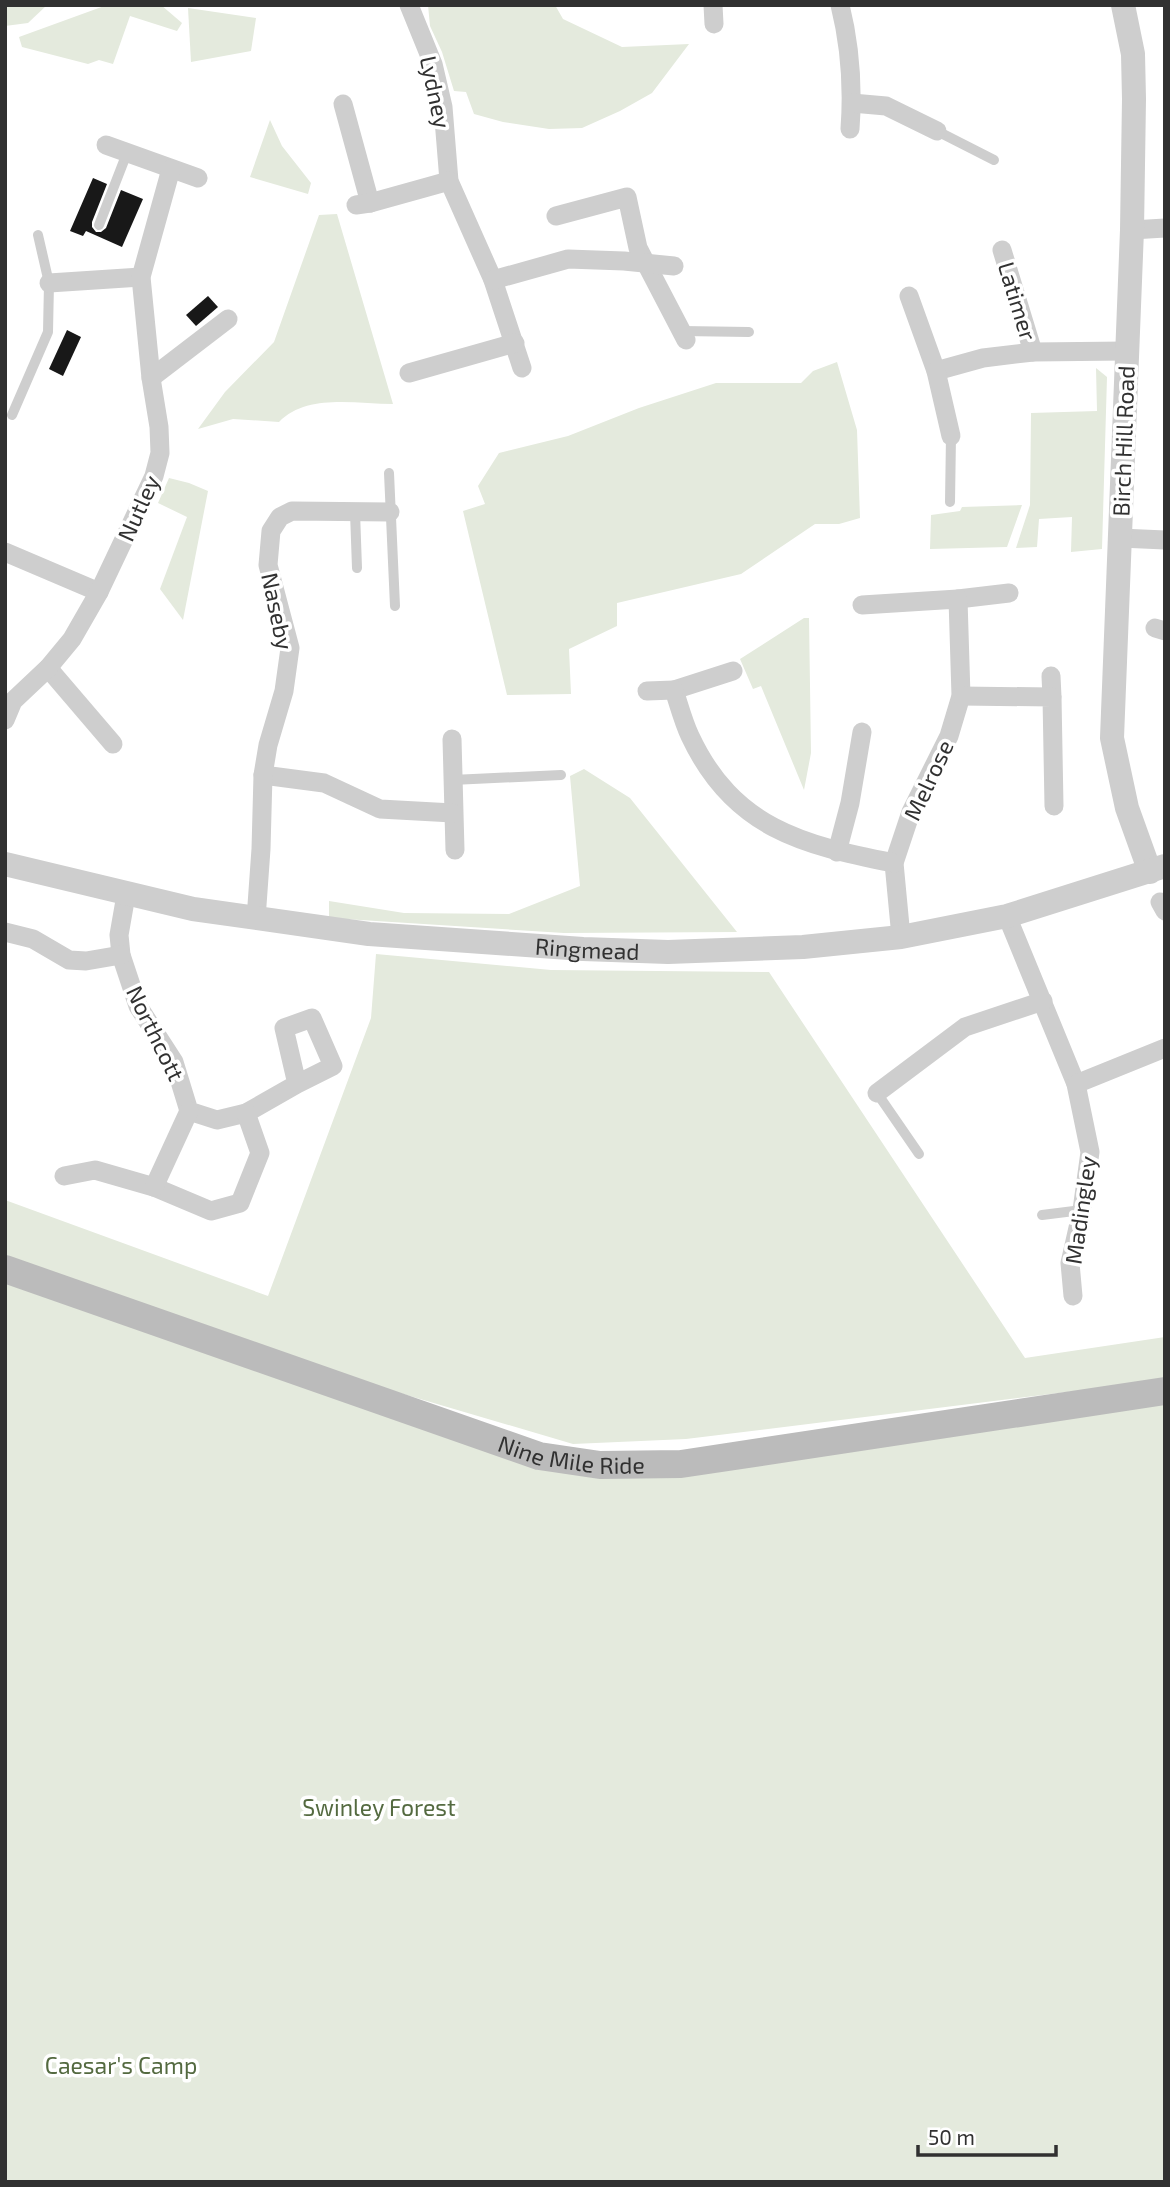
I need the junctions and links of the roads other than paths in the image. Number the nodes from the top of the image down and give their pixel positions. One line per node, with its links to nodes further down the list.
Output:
1 (409, 5): 13 (street, Lydney)
2 (840, 5): 4 (street)
3 (1122, 5): 17 (street, Birch Hill Road)
4 (852, 103): 6 (street); 7 (street)
5 (343, 104): 13 (street)
6 (850, 129)
7 (937, 131): 10 (lane)
8 (106, 145): 9 (street)
9 (127, 153): 11 (street); 15 (lane)
10 (994, 160)
11 (171, 169): 12 (street); 22 (street, Nutley)
12 (198, 178)
13 (449, 181): 23 (street, Lydney)
14 (556, 216): 20 (street)
15 (99, 225)
16 (1165, 228): 17 (street)
17 (1132, 230): 30 (street, Birch Hill Road)
18 (38, 235): 24 (lane)
19 (1003, 250): 31 (street, Latimer)
20 (647, 263): 21 (street); 23 (street); 28 (street)
21 (674, 266)
22 (142, 277): 24 (street); 35 (street, Nutley)
23 (494, 280): 29 (street, Lydney)
24 (49, 283): 36 (lane)
25 (909, 296): 33 (street)
26 (228, 319): 35 (street)
27 (749, 332): 28 (lane)
28 (683, 336)
29 (515, 343): 32 (street, Lydney); 34 (street)
30 (1126, 351): 31 (street, Latimer); 42 (street, Birch Hill Road)
31 (1033, 352): 33 (street, Latimer)
32 (522, 368)
33 (936, 371): 37 (street)
34 (409, 373)
35 (151, 378): 46 (street, Nutley)
36 (12, 415)
37 (951, 436): 39 (lane)
38 (389, 473): 41 (lane)
39 (950, 502)
40 (355, 512): 41 (street, Naseby); 45 (lane); 62 (street, Naseby)
41 (390, 512): 50 (lane)
42 (1120, 538): 43 (street); 71 (street, Birch Hill Road)
43 (1165, 540)
44 (5, 552): 46 (street)
45 (356, 568)
46 (99, 592): 51 (street, Nutley)
47 (1009, 593): 48 (street)
48 (958, 599): 49 (street); 56 (street, Melrose)
49 (862, 605)
50 (395, 606)
51 (48, 668): 58 (street, Nutley); 61 (street)
52 (733, 671): 54 (street)
53 (1051, 676): 57 (street)
54 (674, 690): 55 (street); 68 (street)
55 (647, 691)
56 (961, 696): 57 (street); 69 (street, Melrose)
57 (1052, 697): 65 (street)
58 (5, 720)
59 (862, 732): 68 (street)
60 (452, 739): 64 (street)
61 (113, 744)
62 (263, 775): 66 (street); 74 (street, Naseby)
63 (561, 775): 64 (lane)
64 (452, 780): 66 (street)
65 (1054, 806)
66 (453, 813): 67 (street)
67 (455, 850)
68 (837, 852): 69 (street)
69 (894, 863): 76 (street, Melrose)
70 (5, 864): 72 (street, Ringmead)
71 (1158, 869): 73 (street, Ringmead)
72 (126, 895): 74 (street, Ringmead); 77 (street, Northcott)
73 (1007, 916): 76 (street, Ringmead); 78 (street, Madingley)
74 (256, 919): 76 (street, Ringmead)
75 (5, 932): 77 (street)
76 (901, 937)
77 (121, 955): 83 (street, Northcott)
78 (1043, 1002): 81 (street, Madingley); 82 (street)
79 (1165, 1048): 81 (street)
80 (297, 1084): 84 (street, Northcott)
81 (1076, 1084): 88 (street, Madingley)
82 (877, 1093): 85 (lane)
83 (190, 1111): 84 (street, Northcott); 87 (street, Northcott)
84 (246, 1113): 87 (street)
85 (919, 1154)
86 (64, 1176): 87 (street)
87 (153, 1187)
88 (1082, 1210): 89 (lane); 91 (street, Madingley)
89 (1042, 1215)
90 (5, 1269): 92 (main road, Nine Mile Ride)
91 (1073, 1296)
92 (1165, 1391)

